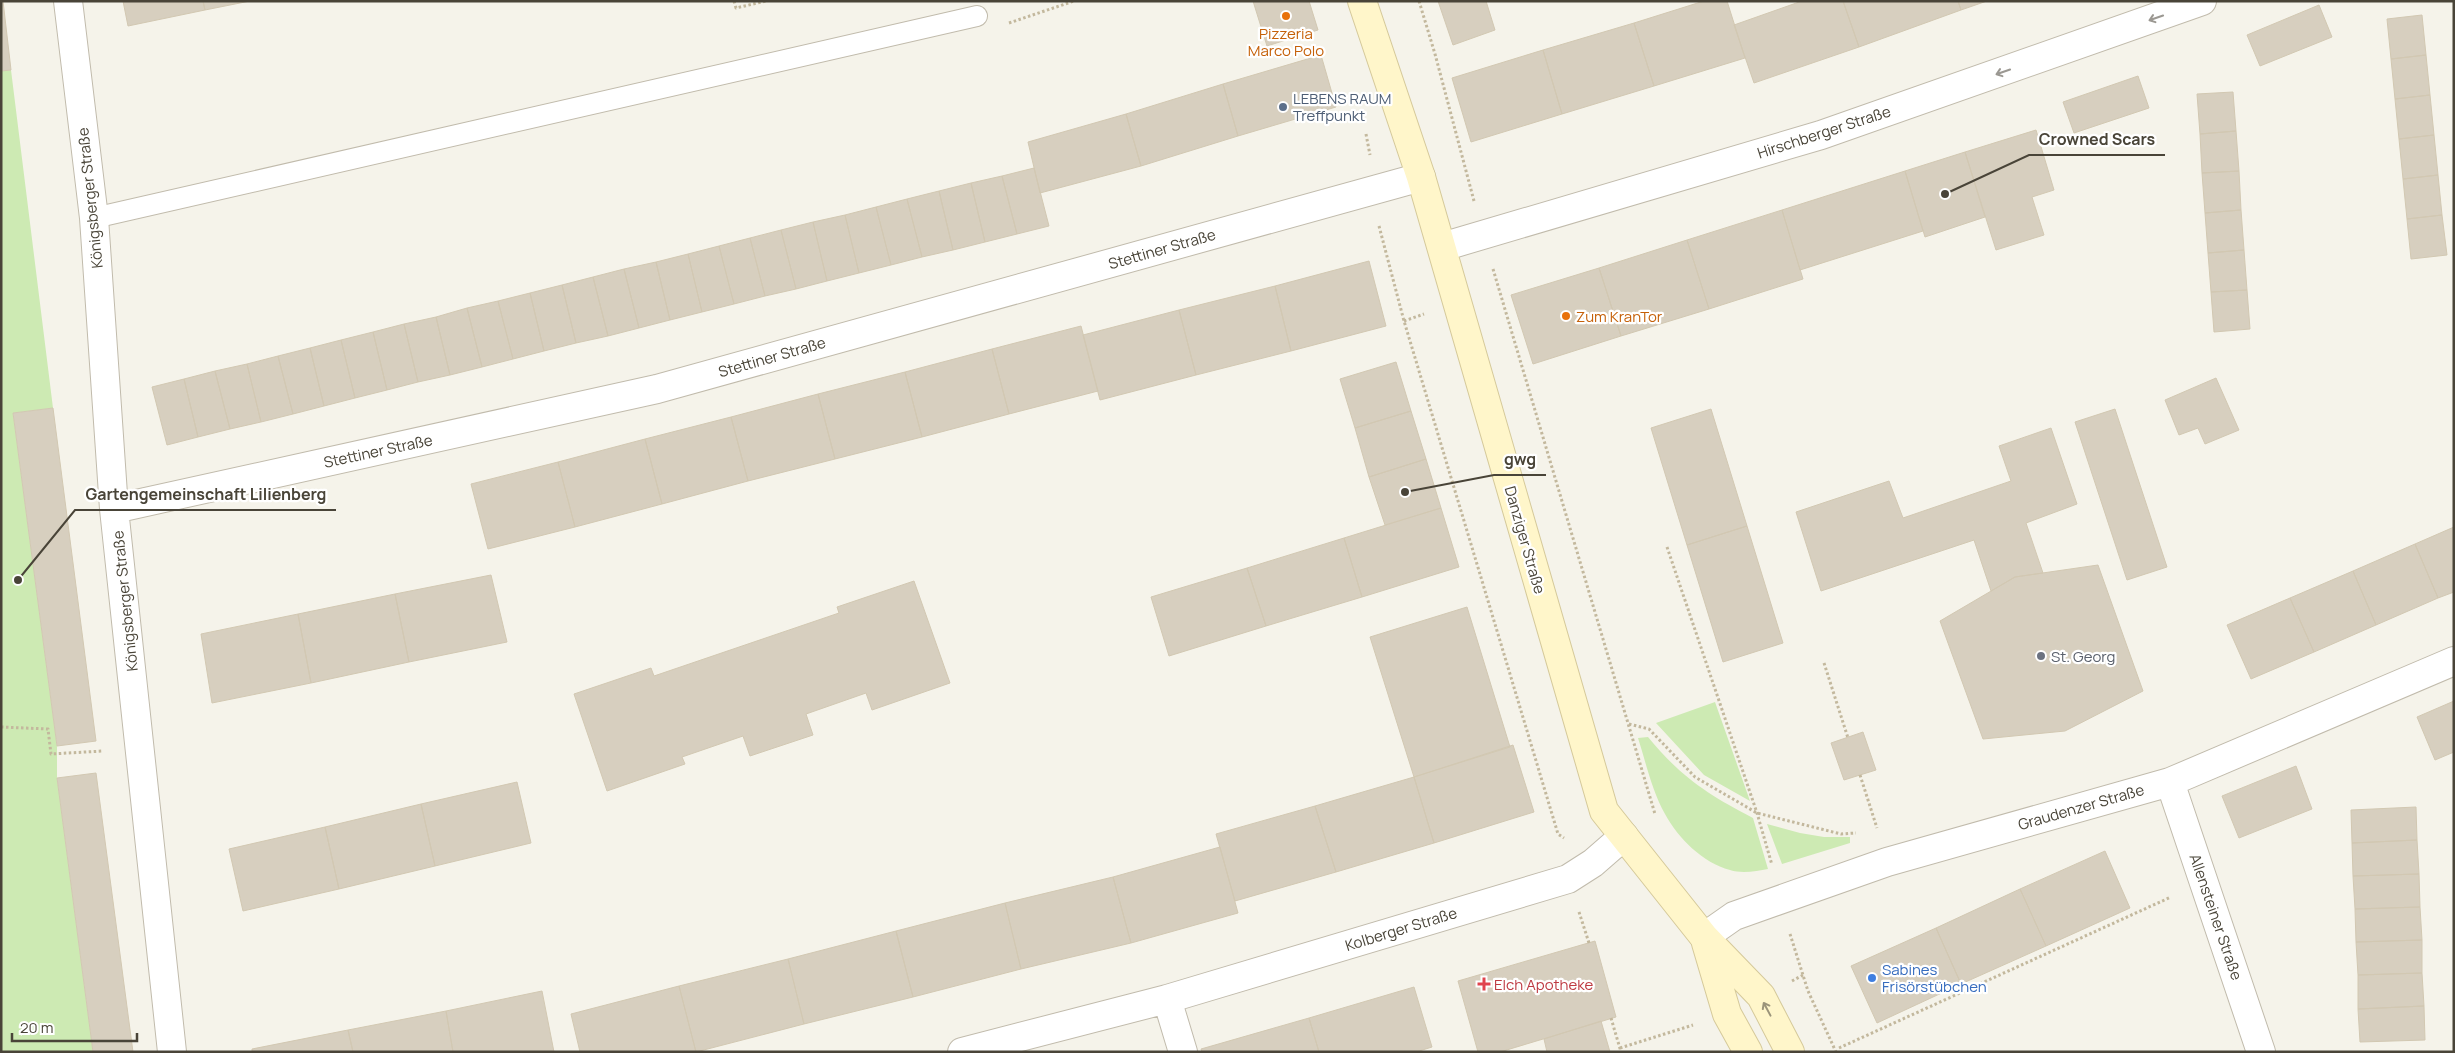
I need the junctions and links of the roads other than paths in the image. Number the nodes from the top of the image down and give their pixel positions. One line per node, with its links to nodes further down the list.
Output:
1 (68, 1): 6 (street, Königsberger Straße)
2 (1362, 1): 5 (street, Danziger Straße)
3 (2202, 1): 7 (street, Hirschberger Straße, one-way to 7)
4 (977, 16): 6 (lane)
5 (1421, 177): 7 (street, Danziger Straße); 8 (street, Stettiner Straße)
6 (94, 218): 8 (street, Königsberger Straße)
7 (1442, 247): 11 (street, Danziger Straße)
8 (114, 509): 14 (street, Königsberger Straße)
9 (2454, 660): 10 (street, Graudenzer Straße)
10 (2170, 782): 12 (street, Graudenzer Straße); 19 (street, Allensteiner Straße)
11 (1624, 836): 12 (street, Danziger Straße); 13 (street, Kolberger Straße)
12 (1704, 937): 17 (street, Danziger Straße); 18 (street, Danziger Straße, one-way to 12)
13 (1167, 999): 15 (street, Kolberger Straße); 16 (street)
14 (172, 1052)
15 (962, 1052)
16 (1183, 1052)
17 (1748, 1052)
18 (1790, 1052)
19 (2261, 1052)

